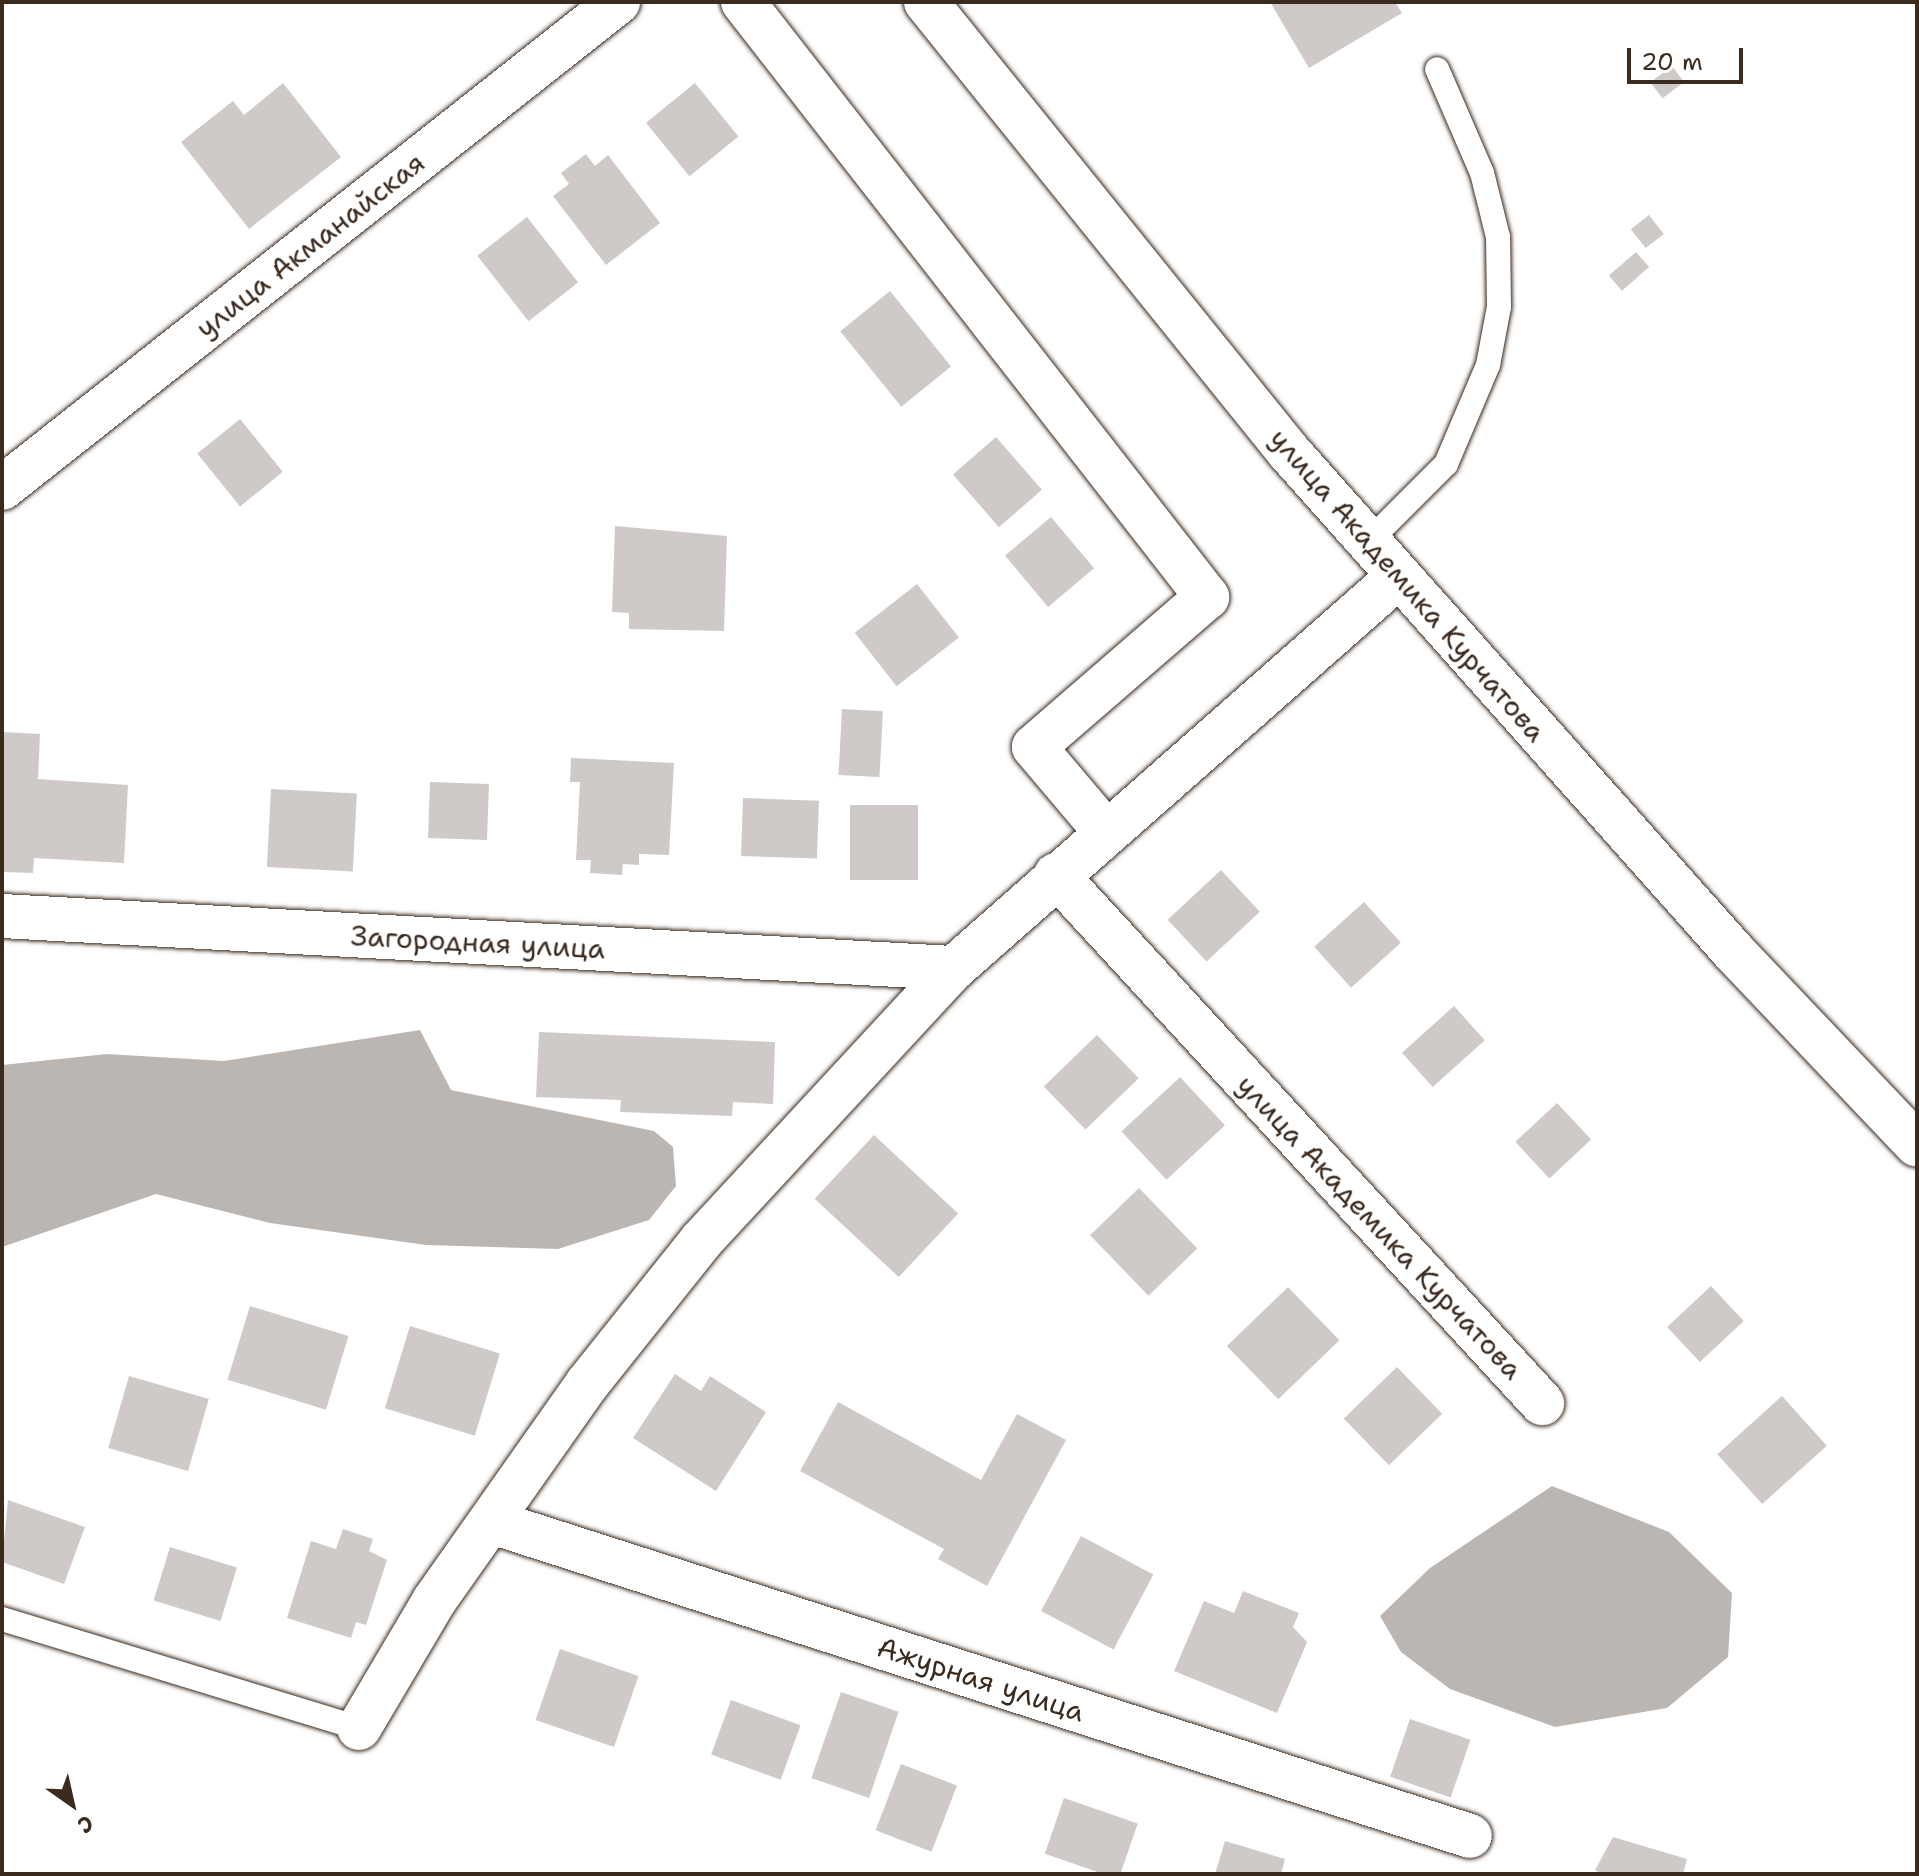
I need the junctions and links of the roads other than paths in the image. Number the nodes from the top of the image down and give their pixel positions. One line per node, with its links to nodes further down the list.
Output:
1 (618, 2): 5 (street, улица Акманайская)
2 (743, 2): 8 (street)
3 (926, 2): 6 (street, улица Академика Курчатова)
4 (1437, 69): 6 (lane)
5 (2, 488)
6 (1368, 542): 7 (street, улица Академика Курчатова)
7 (1399, 576): 8 (street); 12 (street, улица Академика Курчатова)
8 (1105, 831): 9 (street)
9 (1056, 875): 11 (street); 13 (street, улица Академика Курчатова)
10 (2, 916): 11 (street, Загородная улица)
11 (954, 968): 14 (street)
12 (1917, 1145)
13 (1542, 1403)
14 (492, 1522): 16 (street); 17 (street, Ажурная улица)
15 (2, 1619): 16 (lane)
16 (359, 1728)
17 (1470, 1836)

